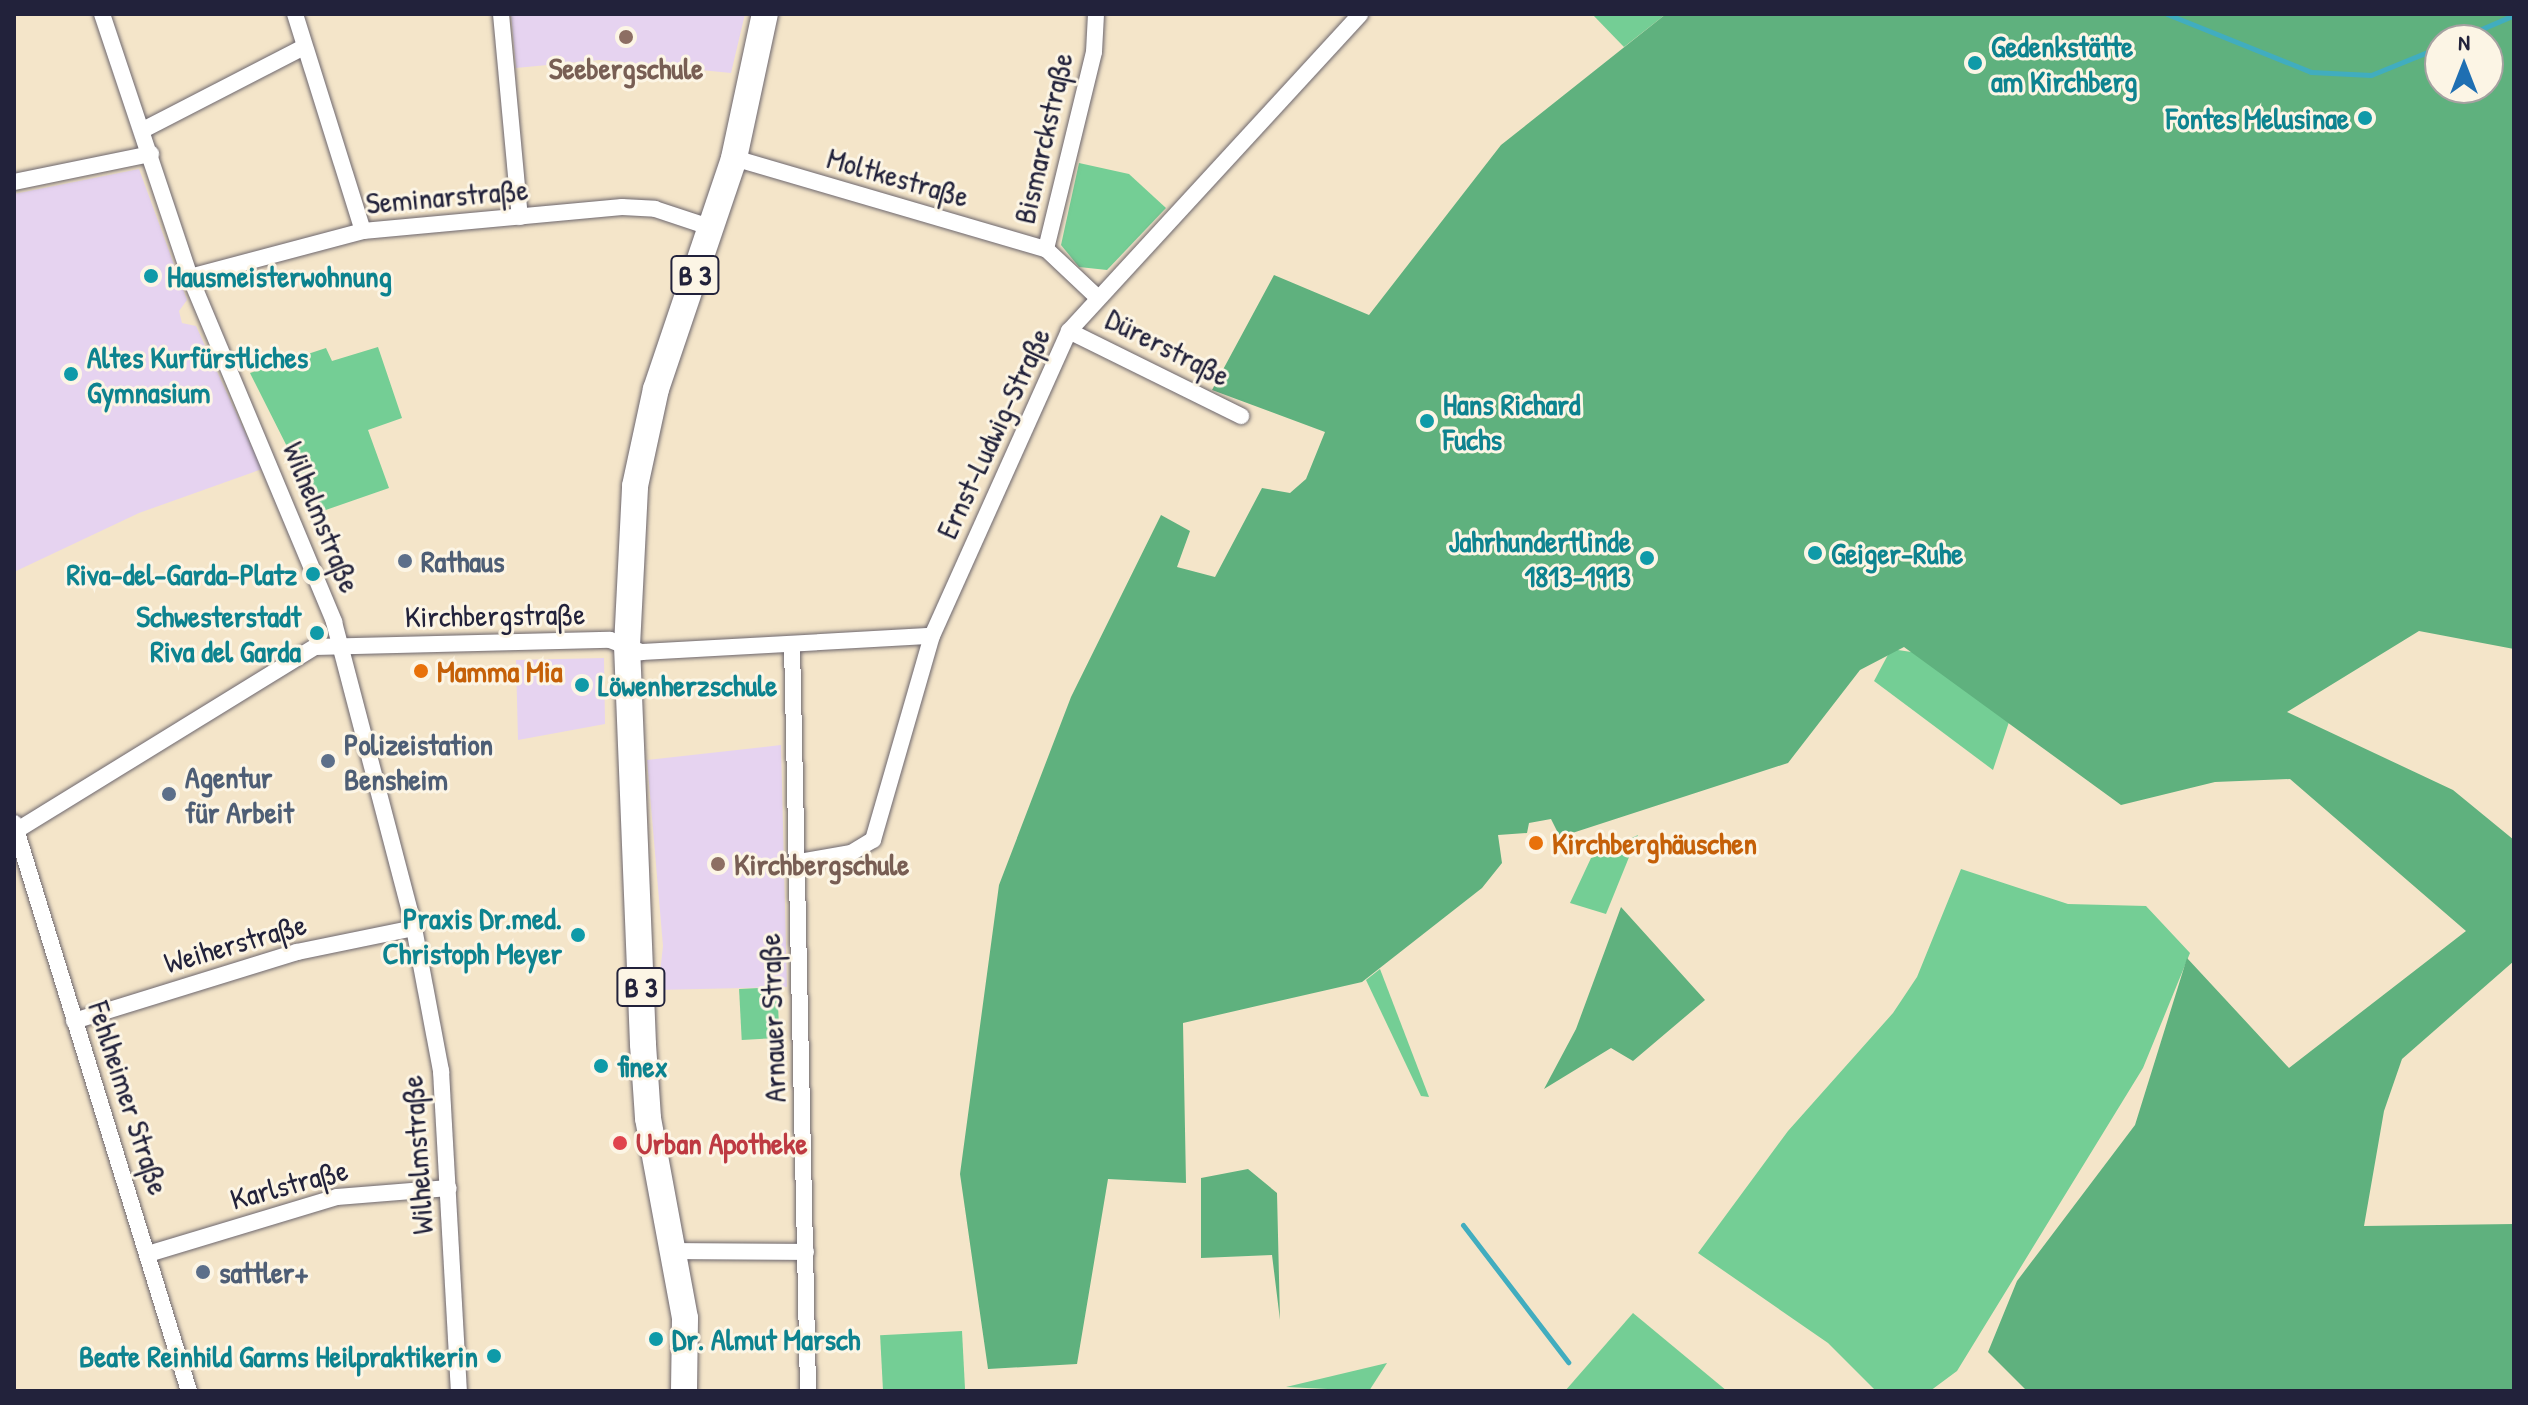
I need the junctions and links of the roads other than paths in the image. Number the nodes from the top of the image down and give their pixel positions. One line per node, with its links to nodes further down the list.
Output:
1 (102, 14): 8 (street, Wilhelmstraße)
2 (295, 14): 7 (street)
3 (501, 14): 12 (street)
4 (765, 14): 10 (main road, B 3)
5 (1096, 14): 15 (street, Bismarckstraße)
6 (1360, 14): 17 (street, Ernst-Ludwig-Straße)
7 (304, 47): 8 (street); 14 (street)
8 (143, 130): 9 (street, Wilhelmstraße)
9 (151, 154): 11 (street); 16 (street, Wilhelmstraße)
10 (734, 158): 13 (main road, B 3); 15 (street, Moltkestraße)
11 (14, 182)
12 (520, 217): 13 (street, Seminarstraße); 14 (street, Seminarstraße)
13 (712, 228): 23 (main road, B 3)
14 (363, 231): 16 (street, Seminarstraße)
15 (1046, 249): 17 (street, Bismarckstraße)
16 (190, 277): 22 (street, Wilhelmstraße)
17 (1098, 298): 18 (street, Ernst-Ludwig-Straße)
18 (1069, 331): 19 (street, Dürerstraße); 20 (street, Ernst-Ludwig-Straße)
19 (1241, 416)
20 (932, 636): 21 (street, Kirchbergstraße); 25 (street, Ernst-Ludwig-Straße)
21 (792, 644): 23 (street, Kirchbergstraße); 25 (street, Arnauer Straße)
22 (337, 645): 23 (street, Kirchbergstraße); 24 (street, Kirchbergstraße); 26 (street, Wilhelmstraße)
23 (627, 646): 29 (main road, B 3)
24 (15, 829): 27 (street, Fehlheimer Straße)
25 (794, 863): 30 (street, Arnauer Straße)
26 (414, 928): 27 (street, Weiherstraße); 28 (street, Wilhelmstraße)
27 (74, 1021): 31 (street, Fehlheimer Straße)
28 (449, 1188): 31 (street, Karlstraße); 33 (street, Wilhelmstraße)
29 (673, 1251): 30 (street); 34 (main road, B 3)
30 (806, 1252): 35 (street, Arnauer Straße)
31 (148, 1254): 32 (street, Fehlheimer Straße)
32 (189, 1391)
33 (459, 1391)
34 (684, 1391)
35 (808, 1391)

